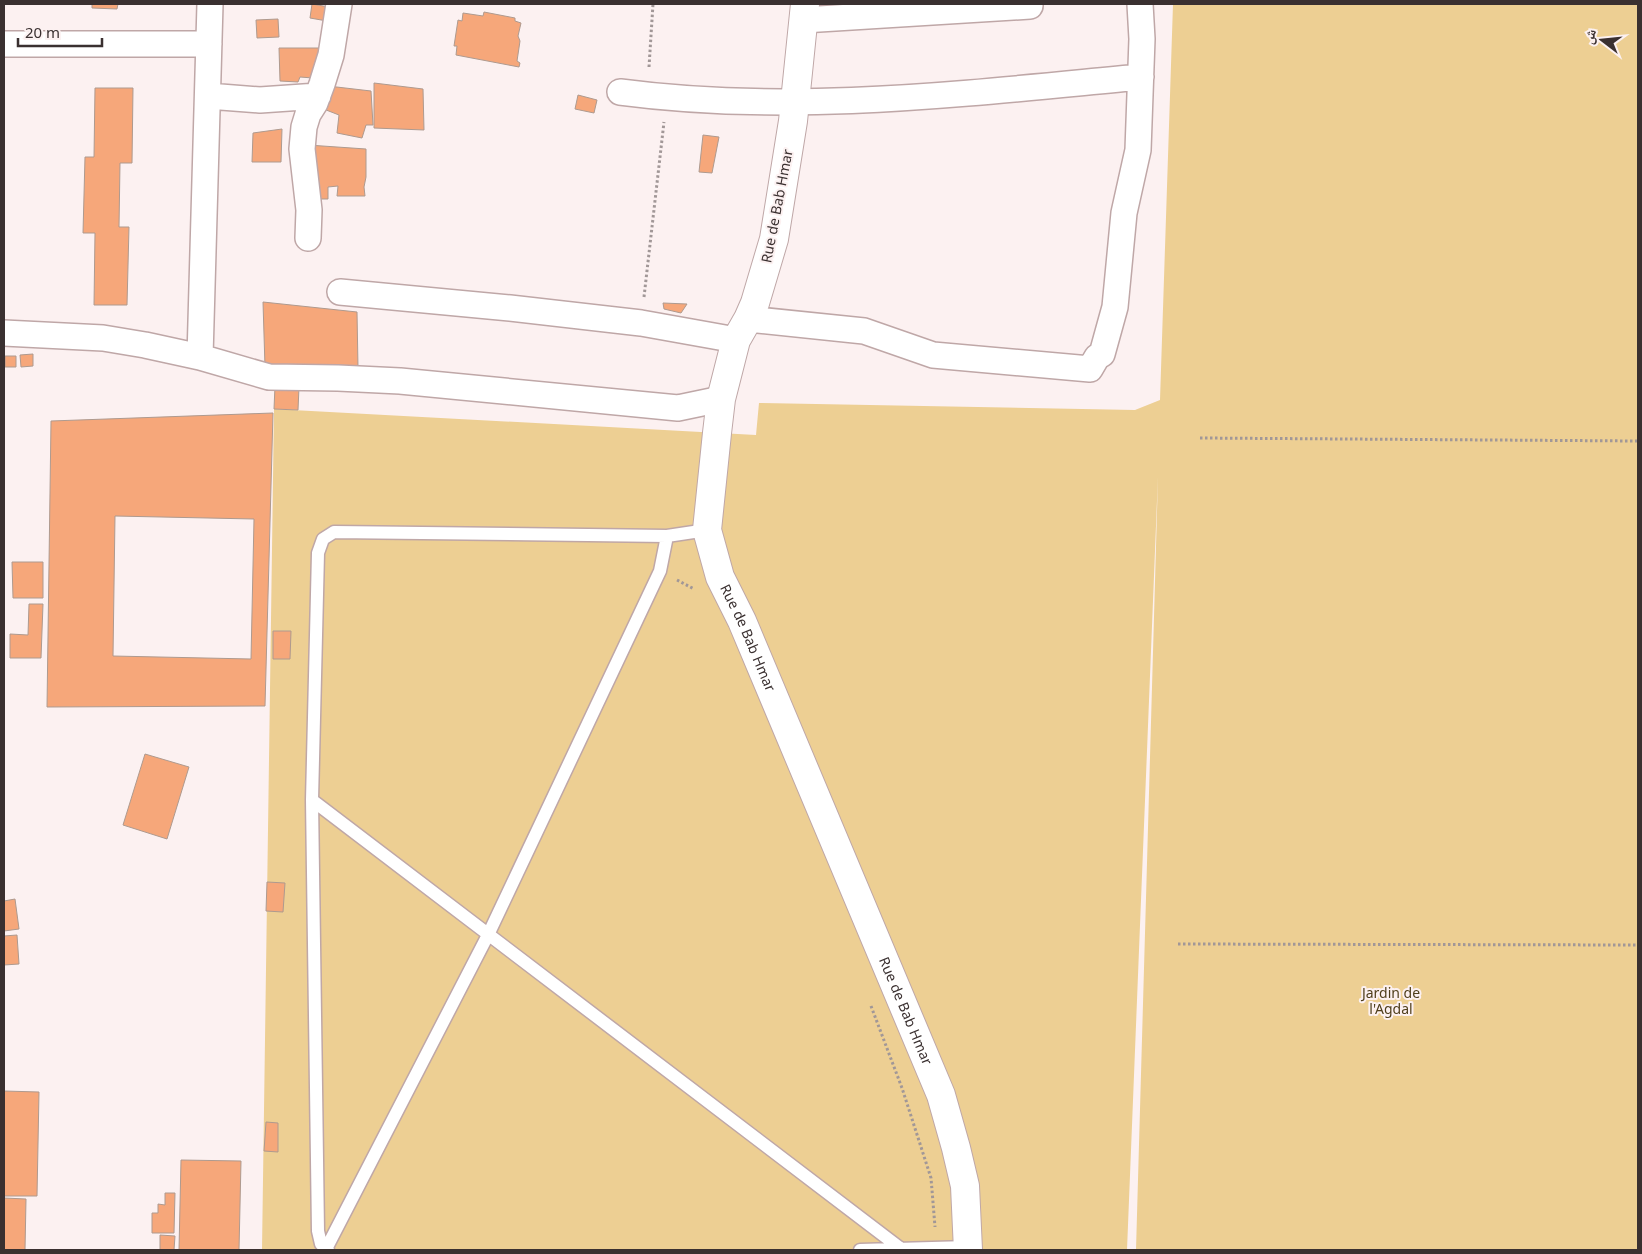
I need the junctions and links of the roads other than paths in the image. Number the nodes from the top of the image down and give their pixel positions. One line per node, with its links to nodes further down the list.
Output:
1 (210, 4): 7 (street)
2 (339, 4): 11 (street)
3 (1140, 4): 8 (street)
4 (1030, 6): 5 (street)
5 (804, 12): 12 (main road, Rue de Bab Hmar)
6 (4, 44): 7 (street)
7 (209, 44): 10 (street)
8 (1141, 77): 12 (street); 15 (street)
9 (620, 92): 12 (street)
10 (208, 96): 11 (street); 17 (street)
11 (318, 96): 13 (street)
12 (796, 103): 15 (main road, Rue de Bab Hmar)
13 (308, 238)
14 (340, 292): 15 (street)
15 (742, 330): 18 (main road, Rue de Bab Hmar)
16 (4, 333): 17 (street)
17 (200, 357): 18 (street)
18 (721, 399): 19 (main road, Rue de Bab Hmar)
19 (707, 530): 20 (lane); 24 (main road, Rue de Bab Hmar)
20 (667, 536): 21 (lane); 22 (lane)
21 (312, 800): 22 (lane); 25 (lane)
22 (488, 935): 23 (lane); 25 (lane)
23 (900, 1248): 24 (lane); 26 (lane)
24 (968, 1249)
25 (327, 1250)
26 (860, 1250)

